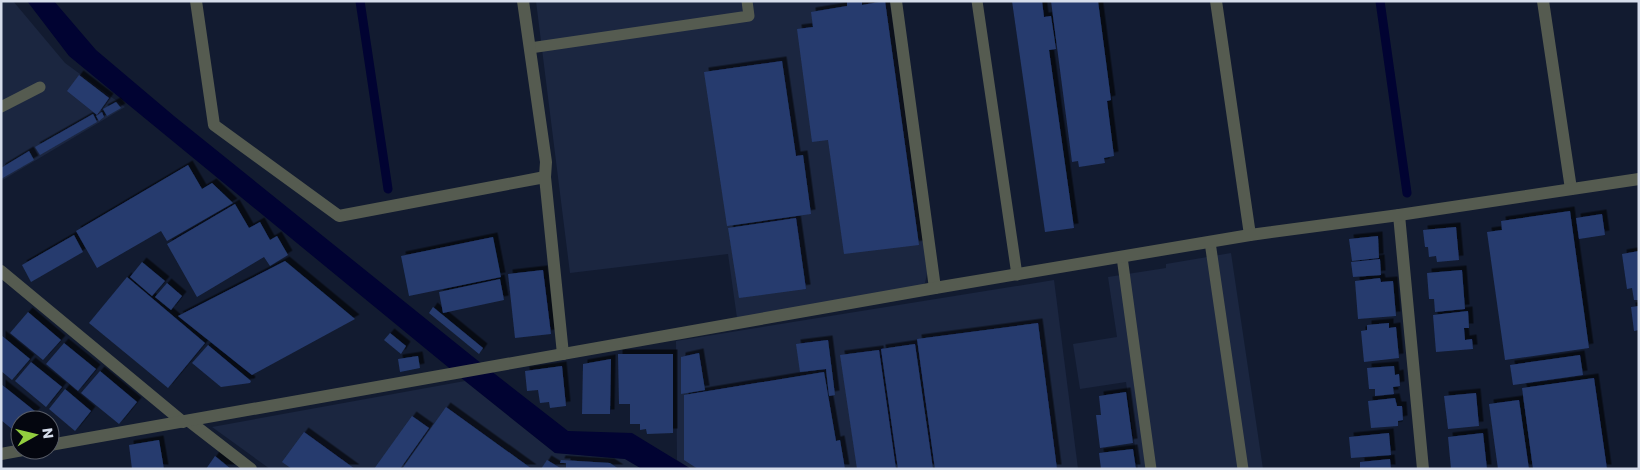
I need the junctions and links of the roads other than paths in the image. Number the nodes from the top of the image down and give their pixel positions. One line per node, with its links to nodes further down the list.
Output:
1 (196, 1): 11 (street)
2 (523, 1): 8 (street)
3 (747, 1): 8 (lane)
4 (896, 1): 20 (street)
5 (977, 1): 19 (lane)
6 (1216, 1): 15 (street)
7 (1544, 1): 13 (street)
8 (530, 48): 11 (street)
9 (40, 86): 10 (lane)
10 (1, 107)
11 (545, 177): 21 (street)
12 (1639, 179): 13 (street)
13 (1571, 189): 14 (street)
14 (1399, 215): 15 (street); 27 (street)
15 (1250, 235): 16 (street)
16 (1210, 242): 17 (street); 26 (lane)
17 (1122, 257): 19 (street); 25 (lane)
18 (1, 271): 22 (street)
19 (1017, 274): 20 (street)
20 (935, 288): 21 (street)
21 (564, 354): 22 (street)
22 (186, 421): 23 (street); 24 (street)
23 (60, 443)
24 (251, 469)
25 (1151, 469)
26 (1243, 469)
27 (1423, 469)

